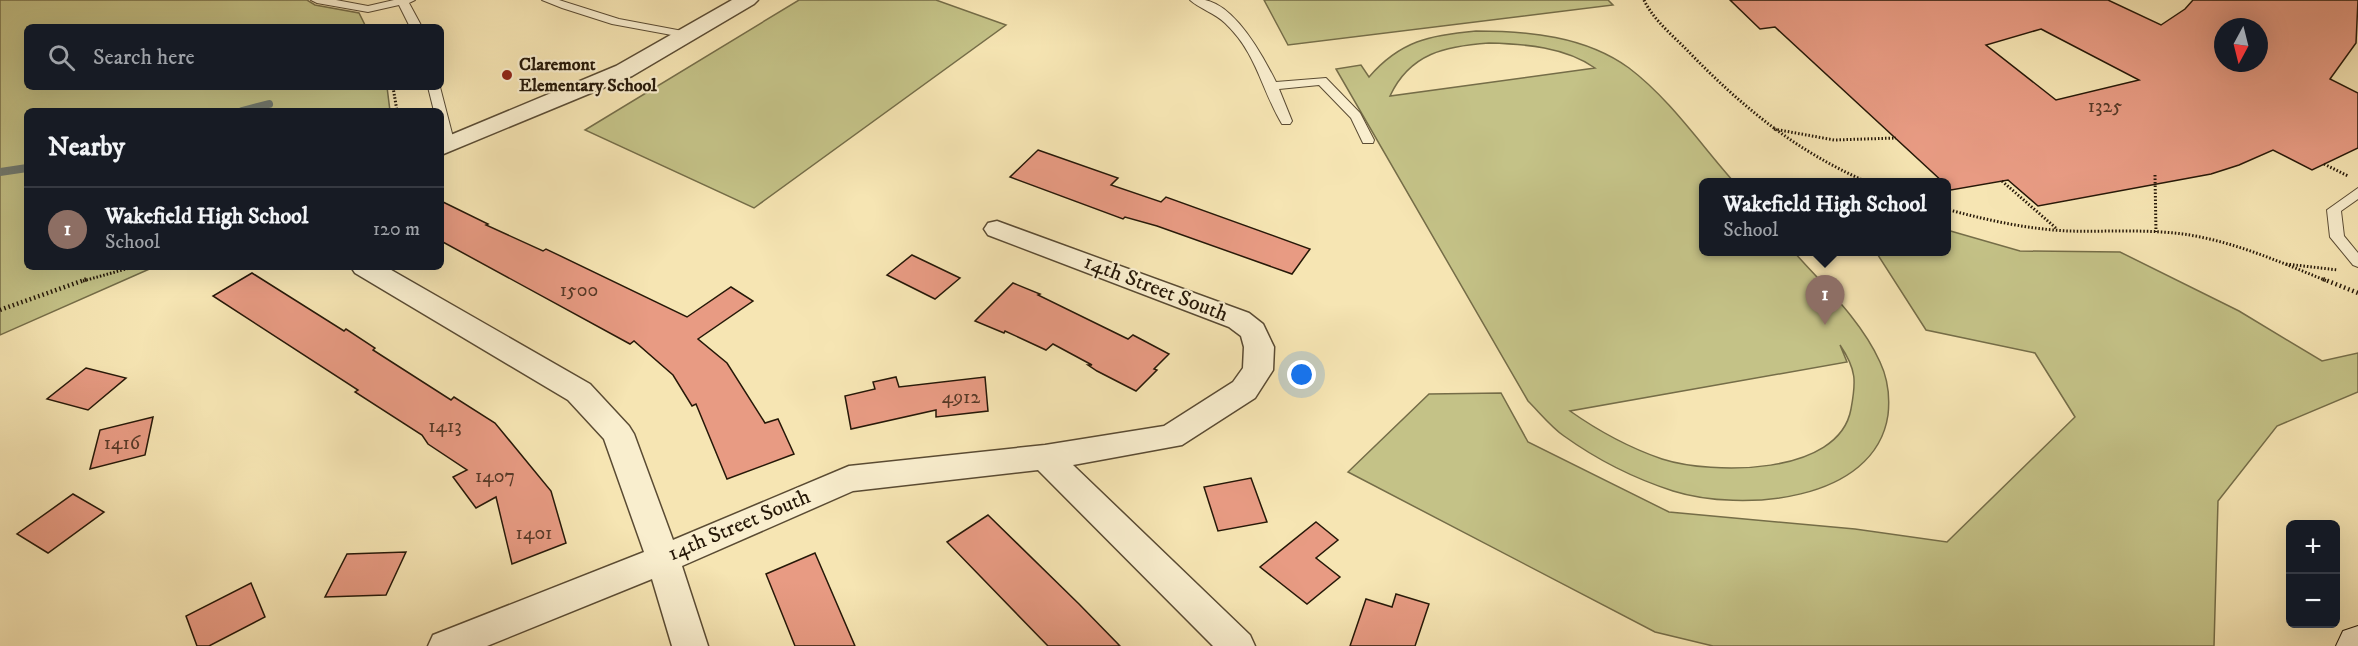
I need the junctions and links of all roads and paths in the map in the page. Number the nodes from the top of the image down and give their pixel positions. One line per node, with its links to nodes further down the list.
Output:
1 (317, 0): 6 (lane)
2 (548, 0): 8 (lane)
3 (747, 0): 8 (street)
4 (1196, 0): 9 (lane)
5 (1644, 0): 15 (path)
6 (405, 1): 7 (lane)
7 (415, 24)
8 (688, 35): 18 (street)
9 (1272, 86): 14 (lane); 17 (lane)
10 (394, 90): 12 (path)
11 (435, 90): 13 (lane)
12 (396, 108)
13 (439, 108)
14 (1286, 121)
15 (1770, 128): 16 (path); 21 (path)
16 (1896, 138)
17 (1368, 140)
18 (445, 147)
19 (2325, 164): 23 (path)
20 (2155, 175): 27 (path)
21 (1856, 178)
22 (2002, 181): 26 (path)
23 (2355, 186): 28 (lane)
24 (1951, 210): 26 (path)
25 (997, 229): 35 (street, 14th Street South)
26 (2058, 229): 27 (path)
27 (2156, 232): 29 (path)
28 (2358, 262)
29 (2283, 264): 32 (path); 33 (path)
30 (122, 270): 34 (path)
31 (370, 270): 36 (street)
32 (2345, 270)
33 (2358, 293)
34 (0, 310)
35 (1045, 457): 36 (street, 14th Street South); 39 (street)
36 (663, 558): 37 (street, 14th Street South); 38 (street)
37 (446, 646)
38 (690, 646)
39 (1237, 646)

